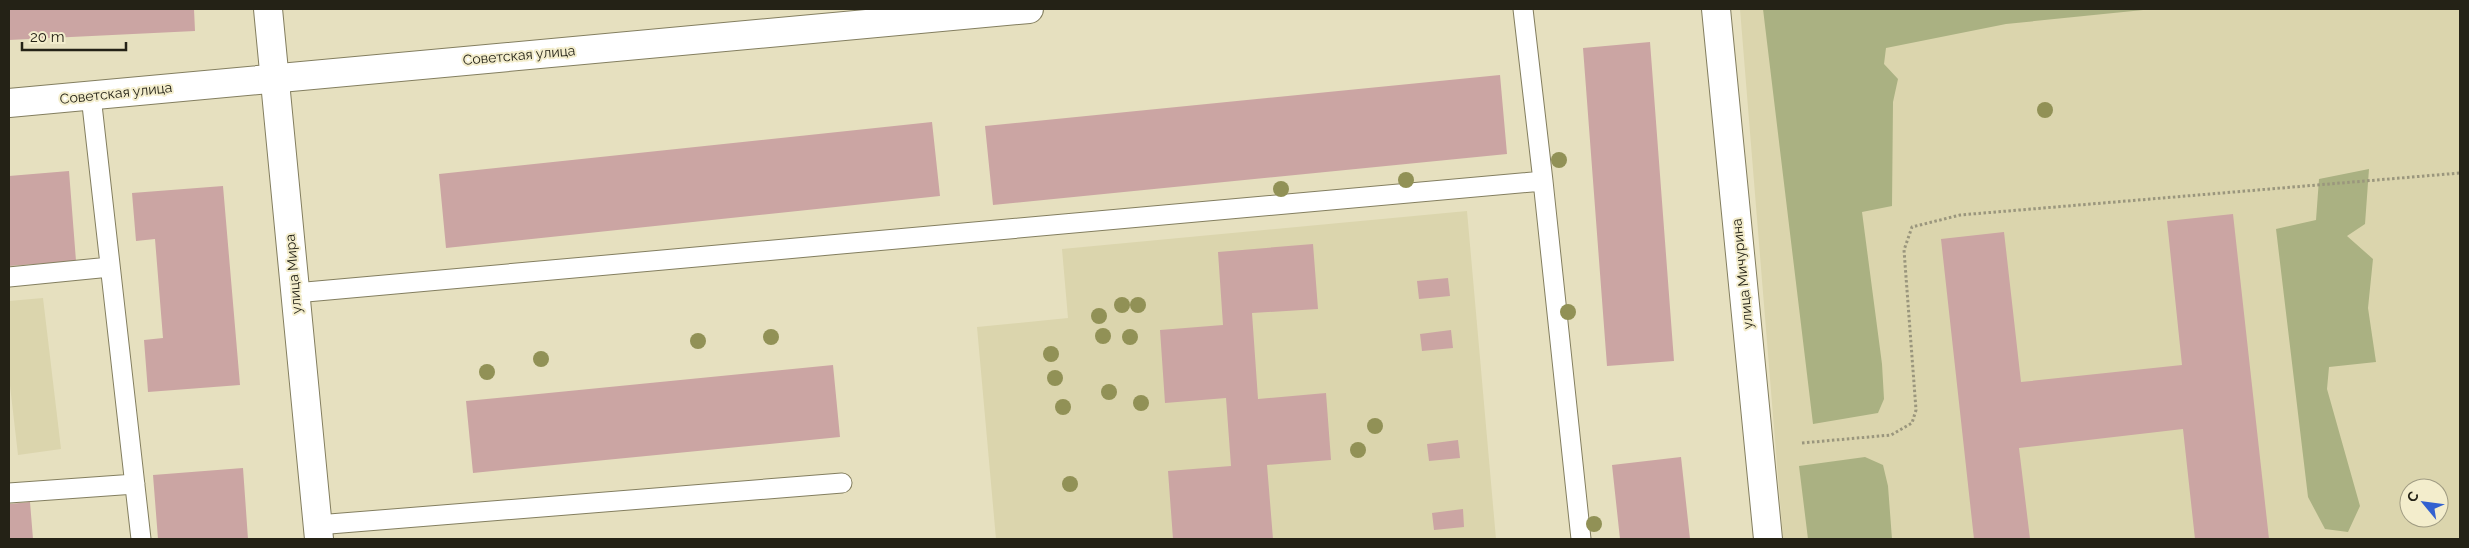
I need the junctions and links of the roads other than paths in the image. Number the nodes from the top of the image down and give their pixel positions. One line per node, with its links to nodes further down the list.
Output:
1 (268, 9): 5 (street, улица Мира)
2 (1029, 9): 5 (street, Советская улица)
3 (1523, 9): 8 (lane)
4 (1716, 9): 18 (street, улица Мичурина)
5 (275, 77): 6 (street, Советская улица); 11 (street, улица Мира)
6 (91, 96): 7 (street, Советская улица); 9 (lane)
7 (9, 104)
8 (1543, 181): 11 (lane); 17 (lane)
9 (110, 267): 10 (lane); 13 (lane)
10 (9, 277)
11 (295, 292): 15 (street, улица Мира)
12 (842, 483): 15 (lane)
13 (134, 484): 14 (lane); 16 (lane)
14 (9, 493)
15 (318, 532)
16 (141, 539)
17 (1581, 539)
18 (1768, 539)

